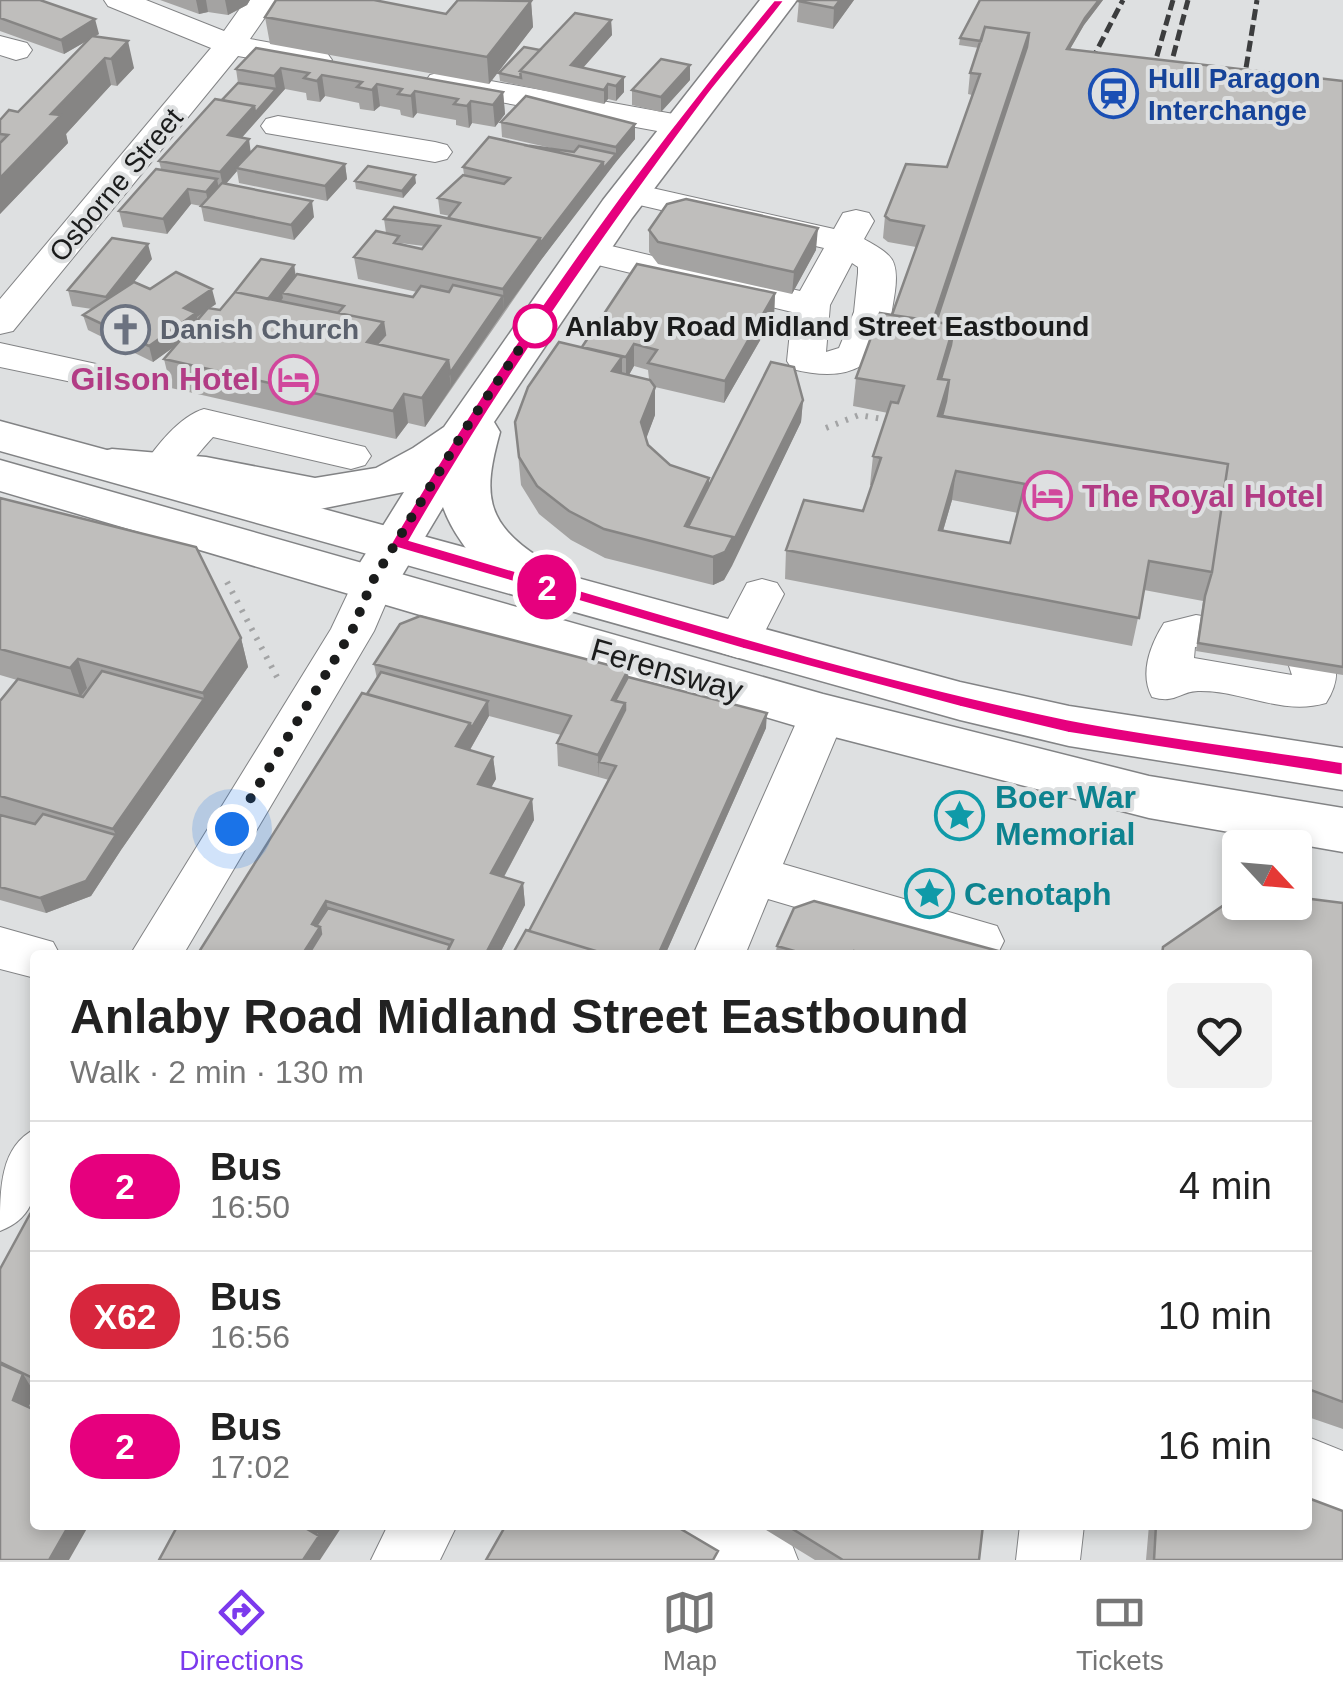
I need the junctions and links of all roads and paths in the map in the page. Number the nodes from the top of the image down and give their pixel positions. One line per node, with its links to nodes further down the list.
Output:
1 (119, 0): 4 (street)
2 (262, 0): 4 (street, Osborne Street)
3 (779, 0): 7 (main road)
4 (231, 45): 5 (street); 14 (street, Osborne Street)
5 (344, 65)
6 (278, 126): 8 (street)
7 (679, 126): 8 (street); 10 (main road)
8 (363, 140): 9 (street)
9 (435, 152)
10 (630, 193): 11 (street); 12 (main road)
11 (850, 231): 13 (street); 13 (street)
12 (586, 251): 13 (street); 17 (main road)
13 (811, 304)
14 (0, 322)
15 (0, 355): 16 (street)
16 (96, 375)
17 (494, 387): 19 (main road); 28 (main road)
18 (898, 422): 20 (path)
19 (466, 428): 24 (main road); 26 (main road)
20 (826, 428)
21 (0, 436): 23 (main road, Ferensway)
22 (351, 456): 24 (street)
23 (112, 464): 24 (main road); 26 (main road, Ferensway)
24 (162, 468)
25 (0, 475): 26 (main road, Ferensway)
26 (386, 563): 28 (main road, Ferensway); 32 (main road, Ferensway); 38 (street)
27 (226, 579): 31 (path)
28 (550, 587): 30 (main road, Ferensway)
29 (762, 594): 30 (street)
30 (738, 642): 33 (main road, Ferensway)
31 (278, 678)
32 (823, 714): 34 (main road, Ferensway); 35 (street)
33 (1343, 769)
34 (1343, 830)
35 (757, 866): 36 (street); 39 (street)
36 (979, 941)
37 (0, 948): 40 (street)
38 (159, 950)
39 (721, 950)
40 (30, 956)
41 (30, 1161): 42 (street)
42 (0, 1205)
43 (1312, 1470): 44 (street)
44 (1343, 1482)
45 (421, 1530): 48 (street)
46 (718, 1530): 49 (street)
47 (1051, 1530): 50 (street)
48 (402, 1560)
49 (766, 1560)
50 (1048, 1560)

